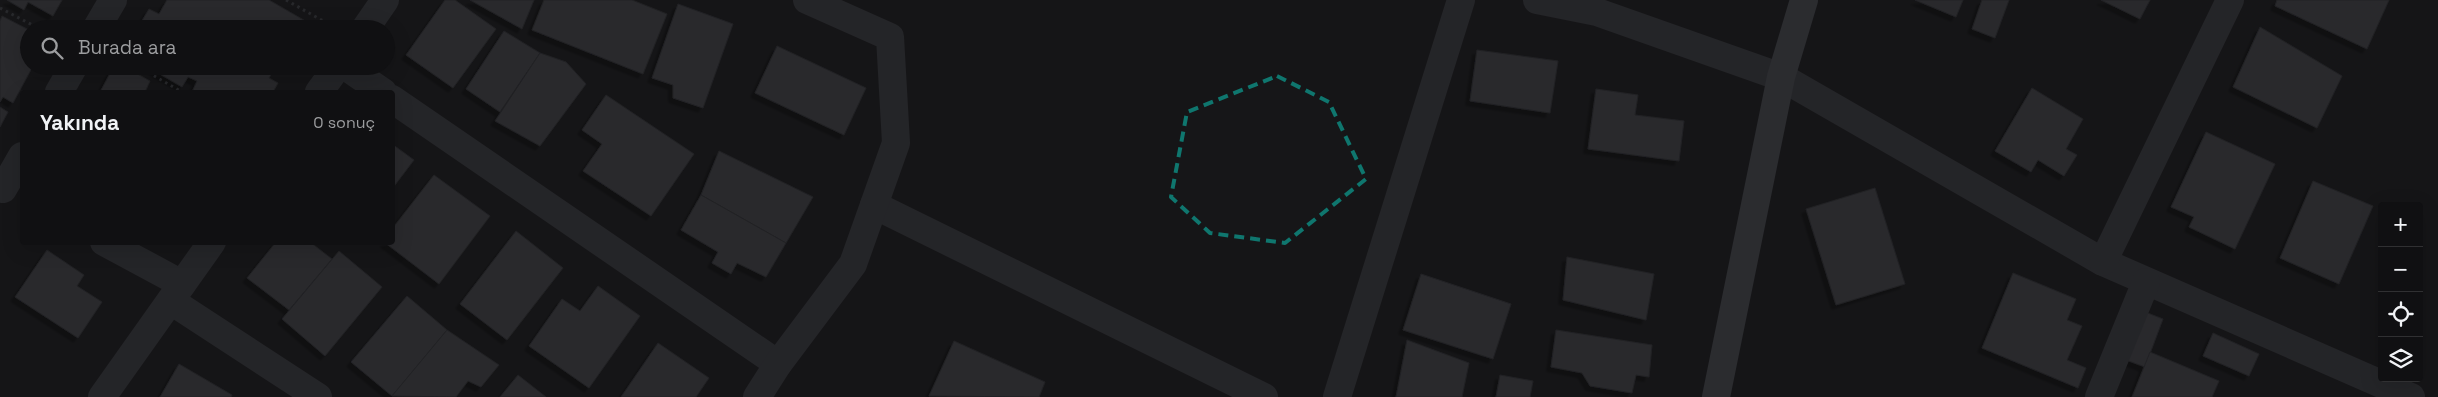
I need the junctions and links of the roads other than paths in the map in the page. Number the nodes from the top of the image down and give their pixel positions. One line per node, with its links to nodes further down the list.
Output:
1 (113, 0): 8 (street)
2 (385, 0): 9 (street)
3 (807, 0): 20 (street)
4 (1461, 0): 32 (street)
5 (1537, 0): 13 (street)
6 (1804, 0): 13 (street)
7 (2230, 0): 23 (street)
8 (101, 20)
9 (371, 20)
10 (69, 75): 14 (street)
11 (331, 75): 15 (street)
12 (358, 75): 16 (street)
13 (1781, 77): 23 (street); 33 (street)
14 (60, 90)
15 (320, 90)
16 (380, 90)
17 (395, 101): 26 (street)
18 (20, 162): 19 (street)
19 (9, 192)
20 (874, 205): 26 (street); 31 (street)
21 (108, 245): 25 (street)
22 (210, 245): 25 (street)
23 (2103, 262): 24 (street)
24 (2146, 282): 27 (street); 34 (street)
25 (176, 293): 28 (street); 29 (street)
26 (778, 364): 30 (street)
27 (2394, 394)
28 (102, 397)
29 (318, 397)
30 (757, 397)
31 (1264, 397)
32 (1337, 397)
33 (1716, 397)
34 (2099, 397)

